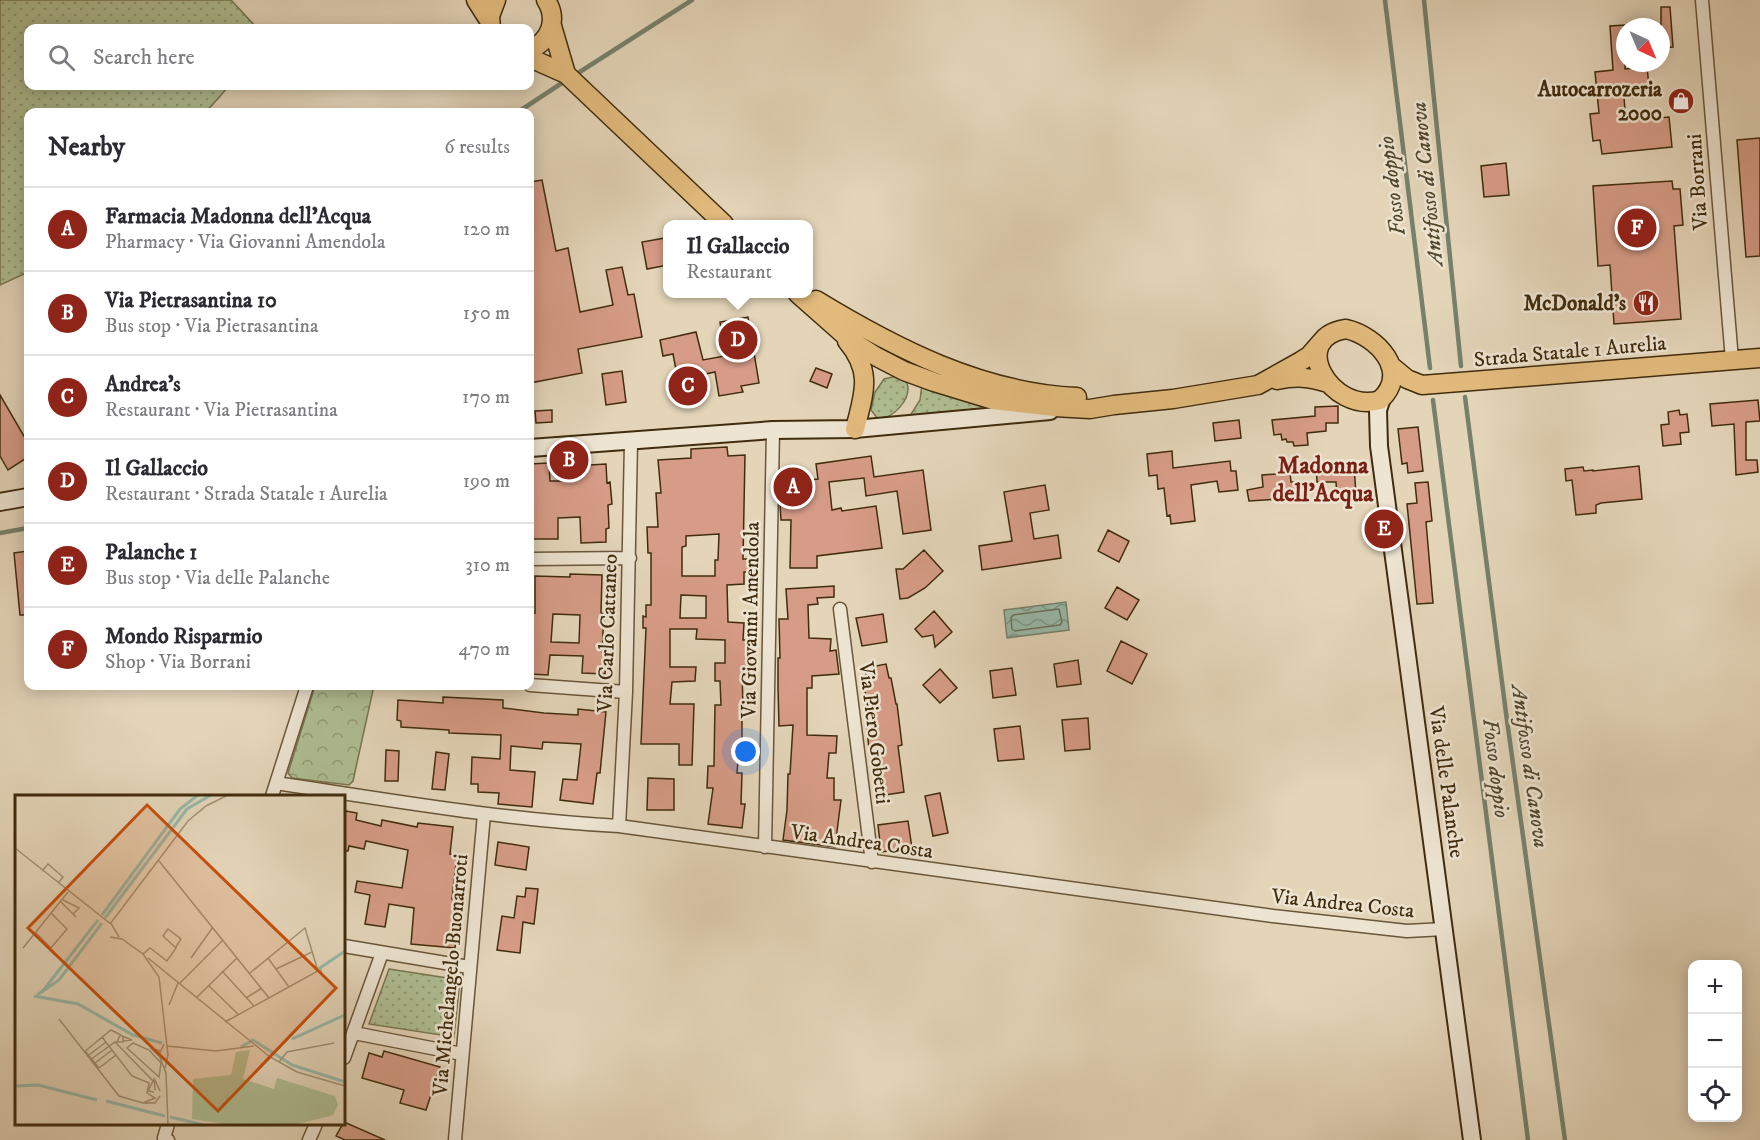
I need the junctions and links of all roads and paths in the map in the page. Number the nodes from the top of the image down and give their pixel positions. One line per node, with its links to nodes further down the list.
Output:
1 (476, 0): 5 (main road)
2 (496, 0): 6 (main road)
3 (546, 0): 7 (main road)
4 (1702, 0): 17 (street, Via Borrani)
5 (489, 24)
6 (490, 24)
7 (552, 26): 8 (main road); 10 (main road)
8 (534, 47)
9 (534, 60): 10 (main road)
10 (566, 74): 11 (main road)
11 (719, 220)
12 (802, 298): 14 (main road)
13 (812, 298): 23 (main road)
14 (835, 327): 25 (main road); 26 (main road)
15 (1323, 340): 18 (main road); 19 (main road); 20 (main road)
16 (1760, 358): 17 (main road, Strada Statale 1 Aurelia)
17 (1732, 360): 21 (main road, Strada Statale 1 Aurelia)
18 (1390, 365): 21 (main road); 22 (main road)
19 (1328, 383): 20 (main road); 24 (main road)
20 (1258, 385): 23 (main road)
21 (1422, 385): 22 (main road, Strada Statale 1 Aurelia)
22 (1384, 396): 24 (main road); 28 (main road, Via delle Palanche)
23 (1162, 400): 25 (main road)
24 (1355, 400): 28 (main road, Via delle Palanche)
25 (1081, 409): 26 (main road)
26 (855, 429): 27 (main road)
27 (773, 430): 29 (main road); 43 (street, Via Giovanni Amendola)
28 (1378, 431): 45 (main road, Via delle Palanche)
29 (631, 442): 30 (main road); 33 (street, Via Carlo Cattaneo)
30 (534, 448)
31 (24, 498): 32 (main road)
32 (0, 502)
33 (630, 558): 34 (street); 38 (street, Via Carlo Cattaneo)
34 (534, 559)
35 (840, 609): 44 (street, Via Piero Gobetti)
36 (534, 686): 38 (street)
37 (305, 690): 39 (street)
38 (626, 692): 42 (street, Via Carlo Cattaneo)
39 (276, 783): 40 (street); 41 (street, Via Andrea Costa)
40 (272, 795)
41 (483, 814): 42 (street, Via Andrea Costa); 48 (street, Via Michelangelo Buonarroti)
42 (619, 826): 43 (street, Via Andrea Costa)
43 (765, 847): 44 (street, Via Andrea Costa)
44 (872, 862): 45 (street, Via Andrea Costa)
45 (1444, 929): 57 (main road, Via delle Palanche)
46 (345, 945): 47 (street)
47 (382, 953): 48 (street); 49 (street)
48 (469, 967): 50 (street, Via Michelangelo Buonarroti)
49 (354, 1033): 50 (street); 51 (street)
50 (462, 1054): 56 (street, Via Michelangelo Buonarroti)
51 (345, 1056)
52 (168, 1125): 54 (street)
53 (316, 1125): 55 (street)
54 (168, 1140)
55 (309, 1140)
56 (455, 1140)
57 (1472, 1140)

